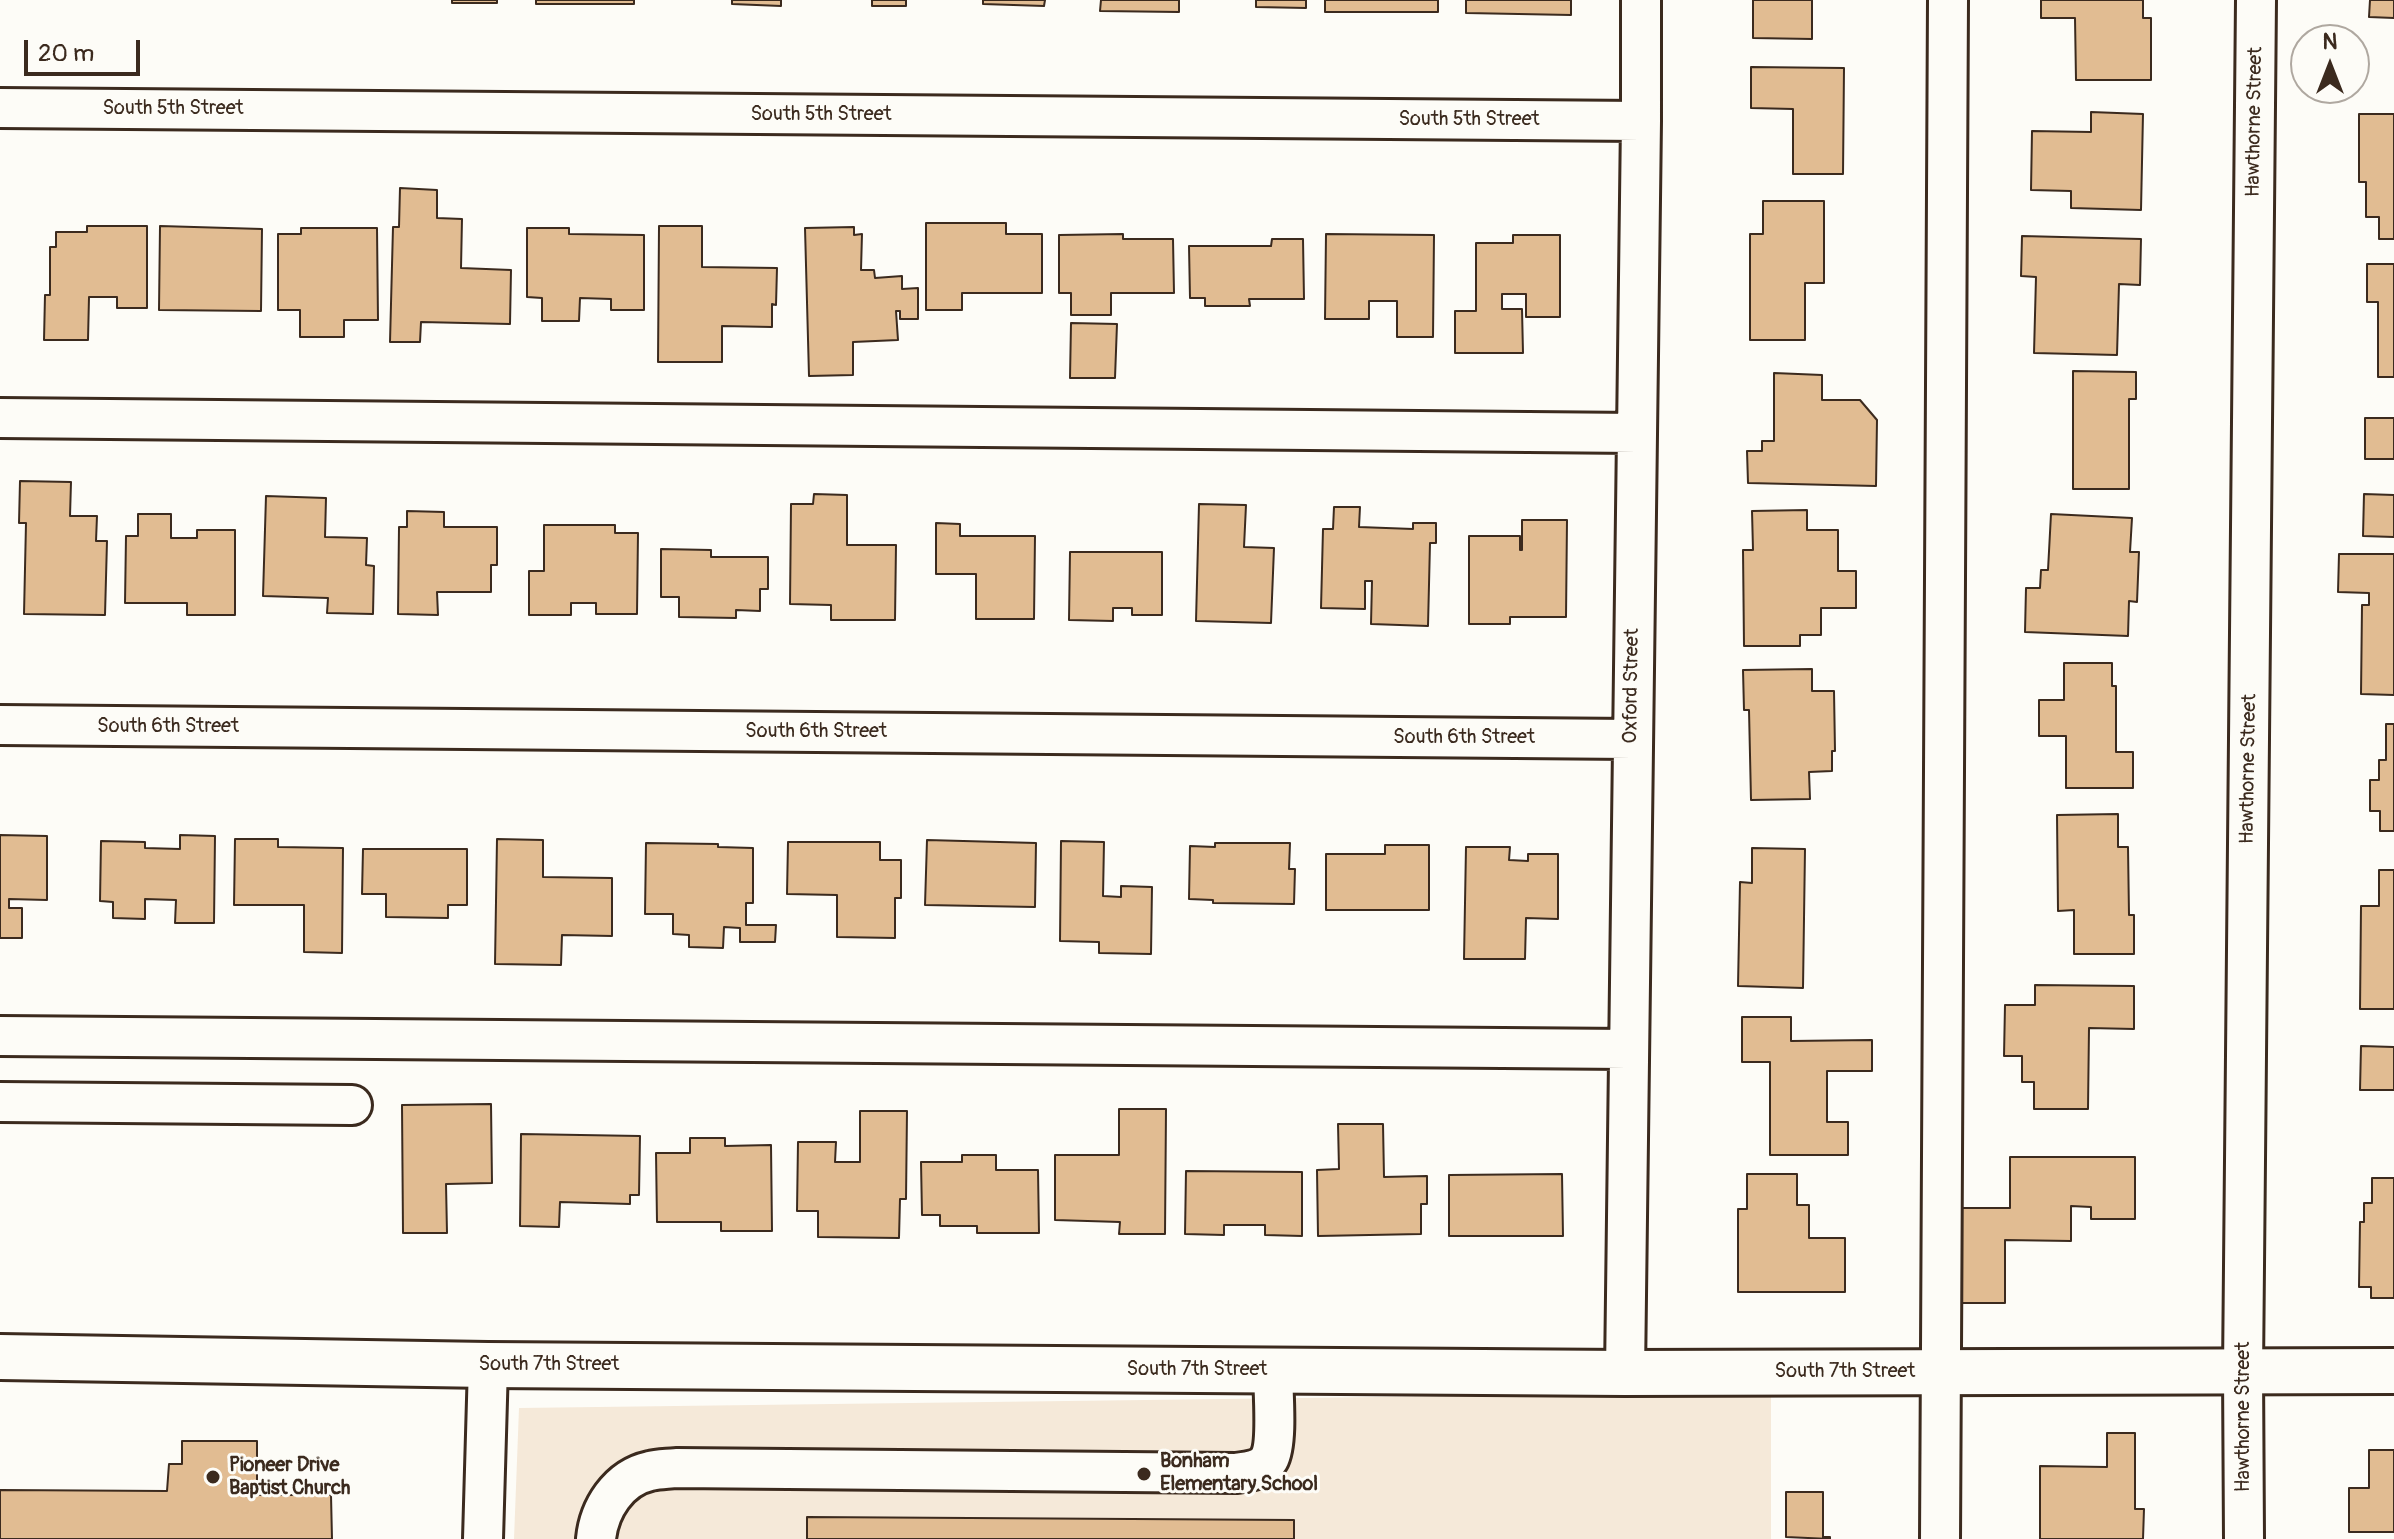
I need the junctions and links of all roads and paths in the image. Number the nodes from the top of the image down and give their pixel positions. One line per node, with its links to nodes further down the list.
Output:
1 (1641, 0): 5 (street, Oxford Street)
2 (1948, 0): 18 (street)
3 (2256, 0): 17 (street, Hawthorne Street)
4 (0, 108): 5 (street, South 5th Street)
5 (1641, 121): 7 (street, Oxford Street)
6 (0, 418): 7 (street)
7 (1637, 433): 9 (street, Oxford Street)
8 (0, 725): 9 (street, South 6th Street)
9 (1632, 739): 11 (street, Oxford Street)
10 (0, 1036): 11 (street)
11 (1628, 1049): 20 (street, Oxford Street)
12 (0, 1102): 13 (street)
13 (352, 1105)
14 (0, 1357): 15 (main road, South 7th Street)
15 (488, 1365): 16 (main road, South 7th Street); 21 (street)
16 (1273, 1370): 20 (main road, South 7th Street); 22 (street)
17 (2243, 1370): 18 (main road, South 7th Street); 19 (main road, South 7th Street); 24 (street, Hawthorne Street)
18 (1941, 1371): 20 (main road, South 7th Street); 23 (street)
19 (2394, 1371)
20 (1625, 1373)
21 (483, 1539)
22 (596, 1539)
23 (1940, 1539)
24 (2244, 1539)

